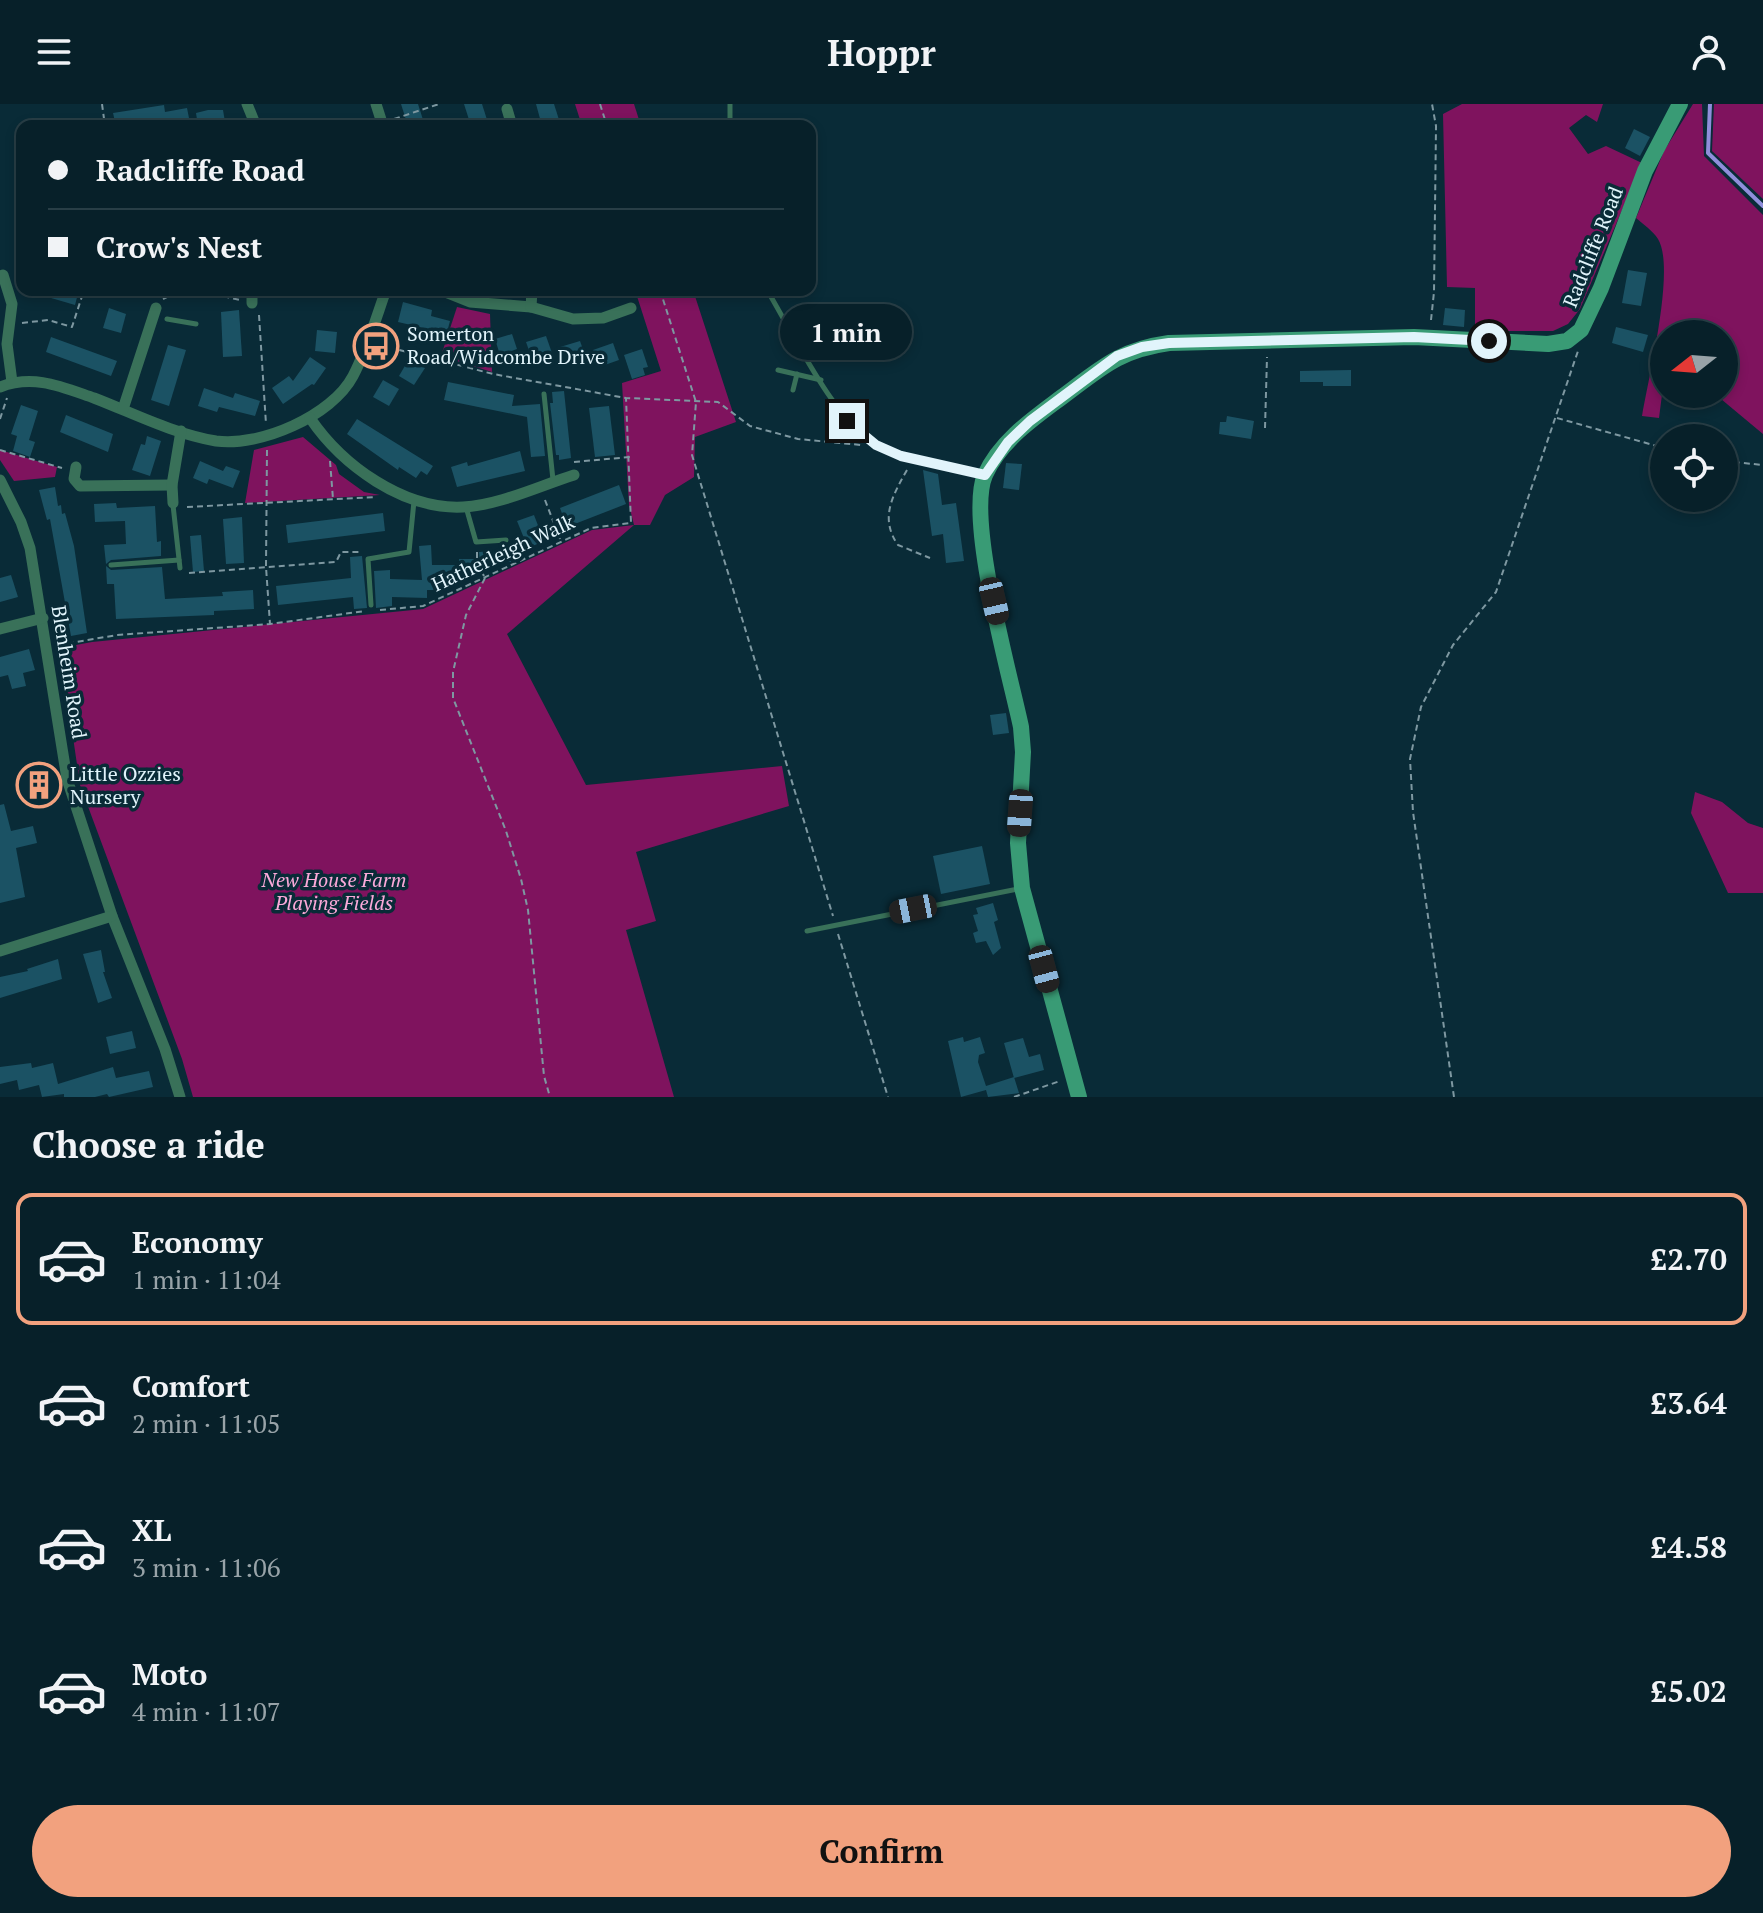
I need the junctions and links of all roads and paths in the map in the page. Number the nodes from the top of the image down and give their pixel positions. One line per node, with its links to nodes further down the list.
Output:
1 (439, 104): 6 (path)
2 (1432, 104): 26 (path)
3 (1680, 104): 25 (main road, Radcliffe Road)
4 (507, 109): 7 (street)
5 (525, 118): 8 (street)
6 (393, 120)
7 (511, 120)
8 (521, 120)
9 (3, 275): 23 (street)
10 (82, 296): 23 (path)
11 (168, 296): 20 (path)
12 (252, 296): 18 (street)
13 (384, 296): 28 (street)
14 (459, 296): 19 (street)
15 (532, 296): 19 (street)
16 (662, 296): 37 (path)
17 (771, 296): 31 (lane)
18 (252, 303)
19 (531, 307): 21 (street)
20 (154, 312): 22 (street); 38 (street)
21 (624, 316)
22 (167, 319): 24 (lane)
23 (12, 324): 32 (street)
24 (196, 324)
25 (1581, 330): 26 (main road, Radcliffe Road); 40 (path)
26 (1429, 338): 27 (main road, Radcliffe Road)
27 (1268, 340): 42 (path); 54 (main road, Radcliffe Road)
28 (367, 342): 36 (path); 39 (street)
29 (778, 370): 30 (lane)
30 (797, 374): 31 (lane); 34 (lane)
31 (822, 380): 46 (lane)
32 (12, 382): 33 (street); 38 (street); 41 (path)
33 (0, 387)
34 (793, 390)
35 (544, 394): 56 (lane)
36 (626, 398): 37 (path); 48 (path, Hatherleigh Walk)
37 (696, 402): 46 (path); 79 (path)
38 (123, 409): 43 (street)
39 (310, 418): 43 (street); 44 (street)
40 (1555, 418): 45 (path); 88 (path)
41 (0, 419)
42 (1265, 428)
43 (181, 431): 57 (street)
44 (329, 444): 60 (path); 61 (street)
45 (1650, 444)
46 (876, 445): 49 (lane)
47 (0, 450): 52 (path)
48 (630, 457): 53 (path); 65 (path, Hatherleigh Walk)
49 (913, 458): 54 (lane); 67 (path)
50 (1738, 462): 51 (path)
51 (1763, 465)
52 (75, 469): 57 (street)
53 (574, 475): 56 (street)
54 (985, 475): 77 (main road, Radcliffe Road)
55 (0, 480): 74 (street, Blenheim Road)
56 (553, 482): 58 (street)
57 (172, 485): 62 (street)
58 (541, 487): 63 (street); 65 (path)
59 (376, 497): 60 (path)
60 (333, 500): 62 (path)
61 (414, 500): 63 (street); 68 (lane)
62 (173, 505): 69 (lane)
63 (466, 507): 66 (lane)
64 (506, 540): 66 (lane)
65 (561, 540): 72 (path, Hatherleigh Walk)
66 (476, 542): 72 (path)
67 (930, 558)
68 (368, 559): 71 (path); 73 (lane)
69 (179, 560): 70 (lane); 71 (lane)
70 (111, 565)
71 (180, 568)
72 (485, 577): 76 (path, Hatherleigh Walk); 84 (path)
73 (371, 605)
74 (43, 618): 75 (street); 76 (street, Blenheim Road)
75 (0, 629)
76 (48, 647): 78 (street, Blenheim Road)
77 (1022, 888): 79 (lane); 82 (main road, Radcliffe Road)
78 (112, 916): 81 (street); 83 (street, Blenheim Road)
79 (835, 925): 80 (lane); 85 (path)
80 (807, 931)
81 (0, 951)
82 (1073, 1077): 86 (path); 87 (main road, Radcliffe Road)
83 (180, 1097)
84 (550, 1097)
85 (888, 1097)
86 (1014, 1097)
87 (1079, 1097)
88 (1454, 1097)

